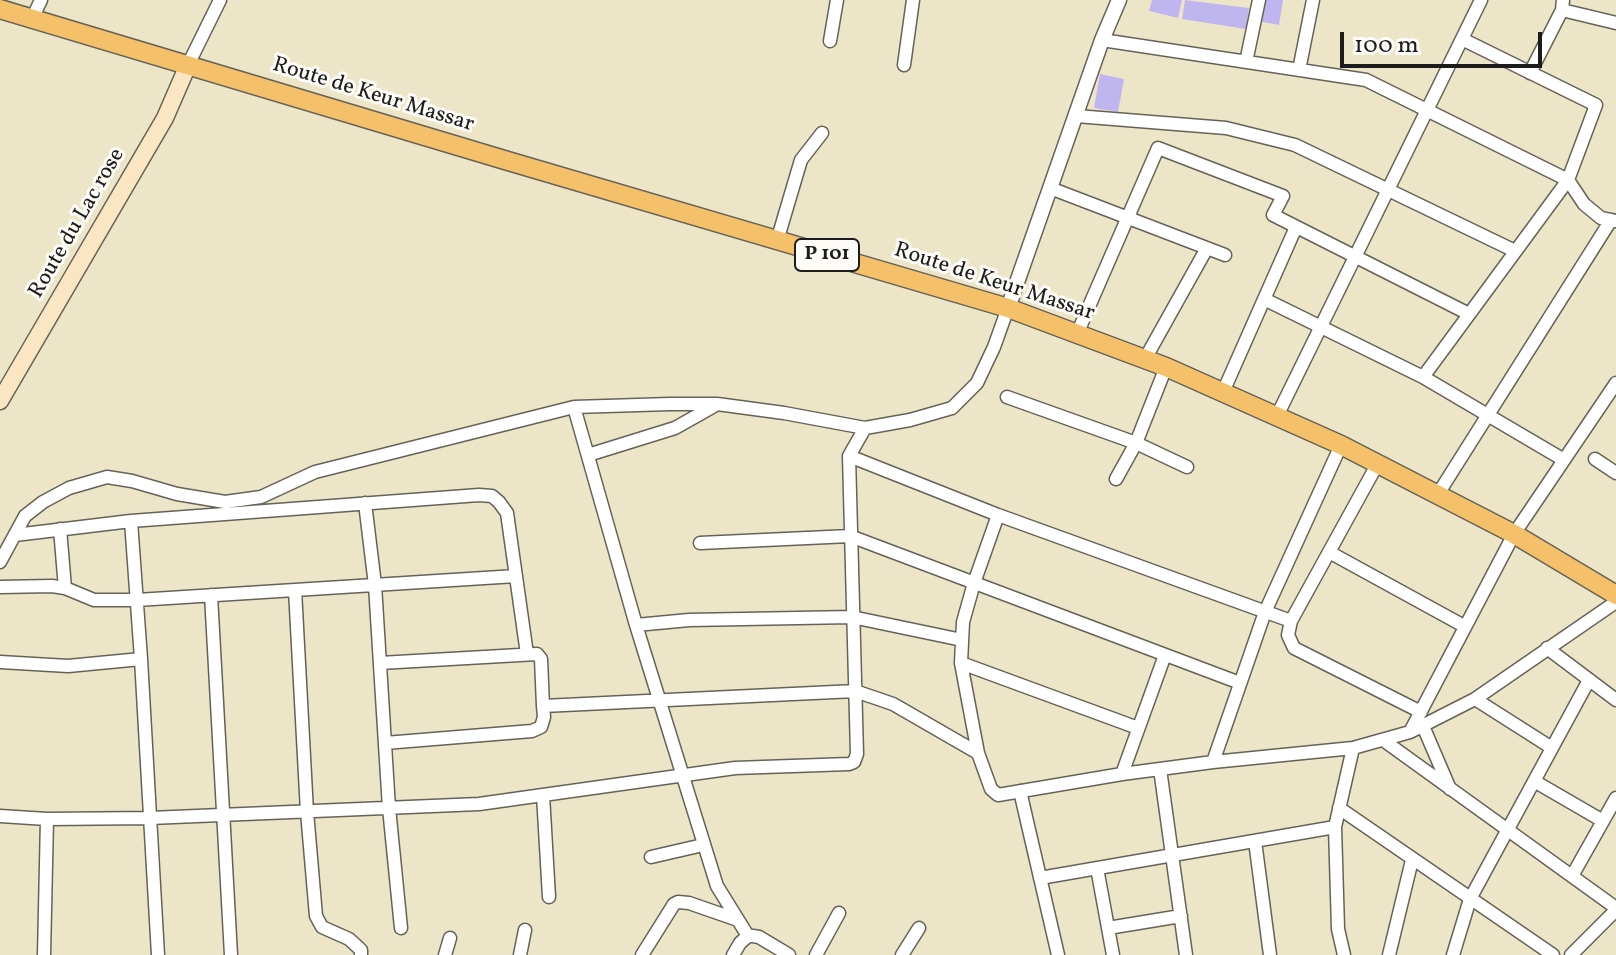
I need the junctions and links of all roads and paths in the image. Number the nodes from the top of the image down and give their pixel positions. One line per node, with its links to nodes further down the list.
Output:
1 (41, 0): 11 (street)
2 (220, 0): 17 (street)
3 (837, 0): 15 (street)
4 (913, 0): 18 (street)
5 (1119, 0): 14 (street)
6 (1259, 0): 16 (street)
7 (1313, 0): 19 (street)
8 (1481, 0): 13 (street)
9 (1562, 5): 12 (street); 20 (street)
10 (0, 9): 11 (main road, Route de Keur Massar / P 101)
11 (32, 19): 17 (main road, Route de Keur Massar / P 101)
12 (1616, 23)
13 (1462, 39): 20 (street); 21 (street)
14 (1102, 40): 16 (street); 22 (street)
15 (830, 41)
16 (1246, 62): 19 (street)
17 (188, 65): 30 (main road, Route de Keur Massar / P 101); 46 (main road, Route du Lac rose)
18 (904, 65)
19 (1299, 70): 21 (street)
20 (1530, 73): 24 (street)
21 (1427, 110): 24 (street); 26 (street)
22 (1076, 116): 25 (street); 26 (street)
23 (822, 133): 30 (street)
24 (1568, 180): 28 (street); 32 (street)
25 (1050, 188): 27 (street); 36 (street)
26 (1388, 189): 32 (street); 34 (street)
27 (1127, 217): 29 (street); 31 (street); 39 (street)
28 (1614, 221): 49 (street)
29 (1296, 227): 34 (street); 35 (street)
30 (777, 241): 36 (main road, Route de Keur Massar / P 101)
31 (1207, 248): 33 (street); 40 (street)
32 (1515, 251): 37 (street)
33 (1225, 255)
34 (1355, 257): 37 (street); 38 (street)
35 (1264, 299): 38 (street); 44 (street)
36 (1008, 308): 39 (main road, Route de Keur Massar / P 101); 51 (street)
37 (1469, 314): 42 (street)
38 (1320, 326): 42 (street); 50 (street)
39 (1077, 334): 40 (main road, Route de Keur Massar / P 101)
40 (1145, 359): 41 (main road, Route de Keur Massar / P 101)
41 (1166, 367): 44 (main road, Route de Keur Massar / P 101); 52 (street)
42 (1423, 377): 49 (street)
43 (1616, 383): 57 (street)
44 (1223, 392): 50 (main road, Route de Keur Massar / P 101)
45 (1007, 397): 52 (street)
46 (0, 401)
47 (717, 404): 48 (street); 51 (street); 54 (street)
48 (574, 407): 54 (street); 68 (street)
49 (1488, 415): 57 (street); 62 (street)
50 (1277, 416): 53 (main road, Route de Keur Massar / P 101)
51 (865, 428): 55 (street)
52 (1136, 443): 59 (street); 61 (street)
53 (1341, 445): 58 (main road, Route de Keur Massar / P 101); 83 (street)
54 (588, 455): 86 (street)
55 (849, 456): 64 (street); 69 (street)
56 (1595, 459): 60 (street)
57 (1564, 460): 67 (street)
58 (1378, 463): 62 (main road, Route de Keur Massar / P 101); 71 (street)
59 (1187, 467)
60 (1616, 473)
61 (1116, 479)
62 (1438, 494): 67 (main road, Route de Keur Massar / P 101)
63 (365, 503): 65 (street); 73 (street); 75 (street)
64 (998, 515): 74 (street); 83 (street)
65 (131, 521): 66 (street); 81 (street)
66 (60, 529): 68 (street); 77 (street)
67 (1514, 534): 80 (main road, Route de Keur Massar / P 101); 87 (street)
68 (15, 535): 72 (street)
69 (850, 536): 70 (street); 74 (street); 84 (street)
70 (700, 543)
71 (1329, 552): 85 (street); 87 (street)
72 (0, 562)
73 (516, 576): 75 (street); 90 (street)
74 (974, 583): 88 (street); 91 (street)
75 (375, 585): 78 (street); 94 (street)
76 (0, 587): 77 (street)
77 (65, 588): 81 (street)
78 (295, 590): 79 (street); 122 (street)
79 (211, 595): 81 (street); 123 (street)
80 (1616, 595)
81 (137, 600): 92 (street)
82 (1616, 602): 89 (street)
83 (1265, 612): 85 (street); 97 (street)
84 (852, 617): 86 (street); 88 (street); 98 (street)
85 (1291, 621): 103 (street)
86 (636, 625): 100 (street)
87 (1464, 626): 103 (street)
88 (962, 640): 95 (street)
89 (1547, 648): 96 (street); 99 (street)
90 (527, 654): 94 (street); 102 (street)
91 (1165, 655): 97 (street); 104 (street)
92 (141, 659): 93 (street); 125 (street)
93 (0, 662)
94 (380, 663): 107 (street)
95 (961, 663): 104 (street); 110 (street)
96 (1589, 680): 101 (street); 109 (street)
97 (1240, 683): 111 (street)
98 (855, 691): 100 (street); 110 (street); 114 (street)
99 (1475, 699): 105 (street); 109 (street)
100 (660, 700): 102 (street); 114 (street)
101 (1616, 700)
102 (543, 706): 107 (street)
103 (1421, 712): 105 (street)
104 (1138, 728): 113 (street)
105 (1416, 729): 106 (street); 116 (street)
106 (1383, 740): 108 (street); 116 (street)
107 (385, 743): 120 (street)
108 (1353, 748): 111 (street); 121 (street)
109 (1552, 748): 115 (street)
110 (978, 753): 117 (street)
111 (1213, 762): 112 (street)
112 (1160, 769): 113 (street); 132 (street)
113 (1122, 774): 117 (street)
114 (681, 776): 118 (street); 131 (street)
115 (1534, 781): 127 (street); 129 (street)
116 (1450, 790): 129 (street)
117 (1020, 791): 137 (street)
118 (543, 795): 120 (street); 138 (street)
119 (1616, 798): 127 (street)
120 (389, 808): 122 (street); 144 (street)
121 (1339, 808): 128 (street); 134 (street)
122 (307, 812): 123 (street); 153 (street)
123 (224, 815): 125 (street); 152 (street)
124 (0, 816): 126 (street)
125 (150, 818): 126 (street); 151 (street)
126 (47, 819): 150 (street)
127 (1603, 821): 136 (street)
128 (1335, 827): 130 (street); 165 (street)
129 (1507, 831): 136 (street); 139 (street)
130 (1255, 841): 132 (street); 164 (street)
131 (703, 845): 133 (street); 143 (street)
132 (1172, 855): 135 (street); 142 (street)
133 (651, 857)
134 (1412, 860): 139 (street); 166 (street)
135 (1097, 868): 137 (street); 146 (street)
136 (1572, 876): 140 (street)
137 (1040, 878): 161 (street)
138 (549, 897)
139 (1470, 899): 167 (street); 168 (street)
140 (1616, 909): 169 (street)
141 (839, 913): 159 (street)
142 (1181, 916): 146 (street); 163 (street)
143 (738, 920): 148 (street); 156 (street)
144 (401, 928)
145 (919, 928): 160 (street)
146 (1108, 928): 162 (street)
147 (525, 930): 155 (street)
148 (748, 936): 157 (street); 158 (street)
149 (450, 938): 154 (street)
150 (44, 955)
151 (158, 955)
152 (231, 955)
153 (361, 955)
154 (445, 955)
155 (520, 955)
156 (642, 955)
157 (733, 955)
158 (789, 955)
159 (816, 955)
160 (902, 955)
161 (1058, 955)
162 (1113, 955)
163 (1186, 955)
164 (1270, 955)
165 (1344, 955)
166 (1389, 955)
167 (1454, 955)
168 (1553, 955)
169 (1571, 955)

